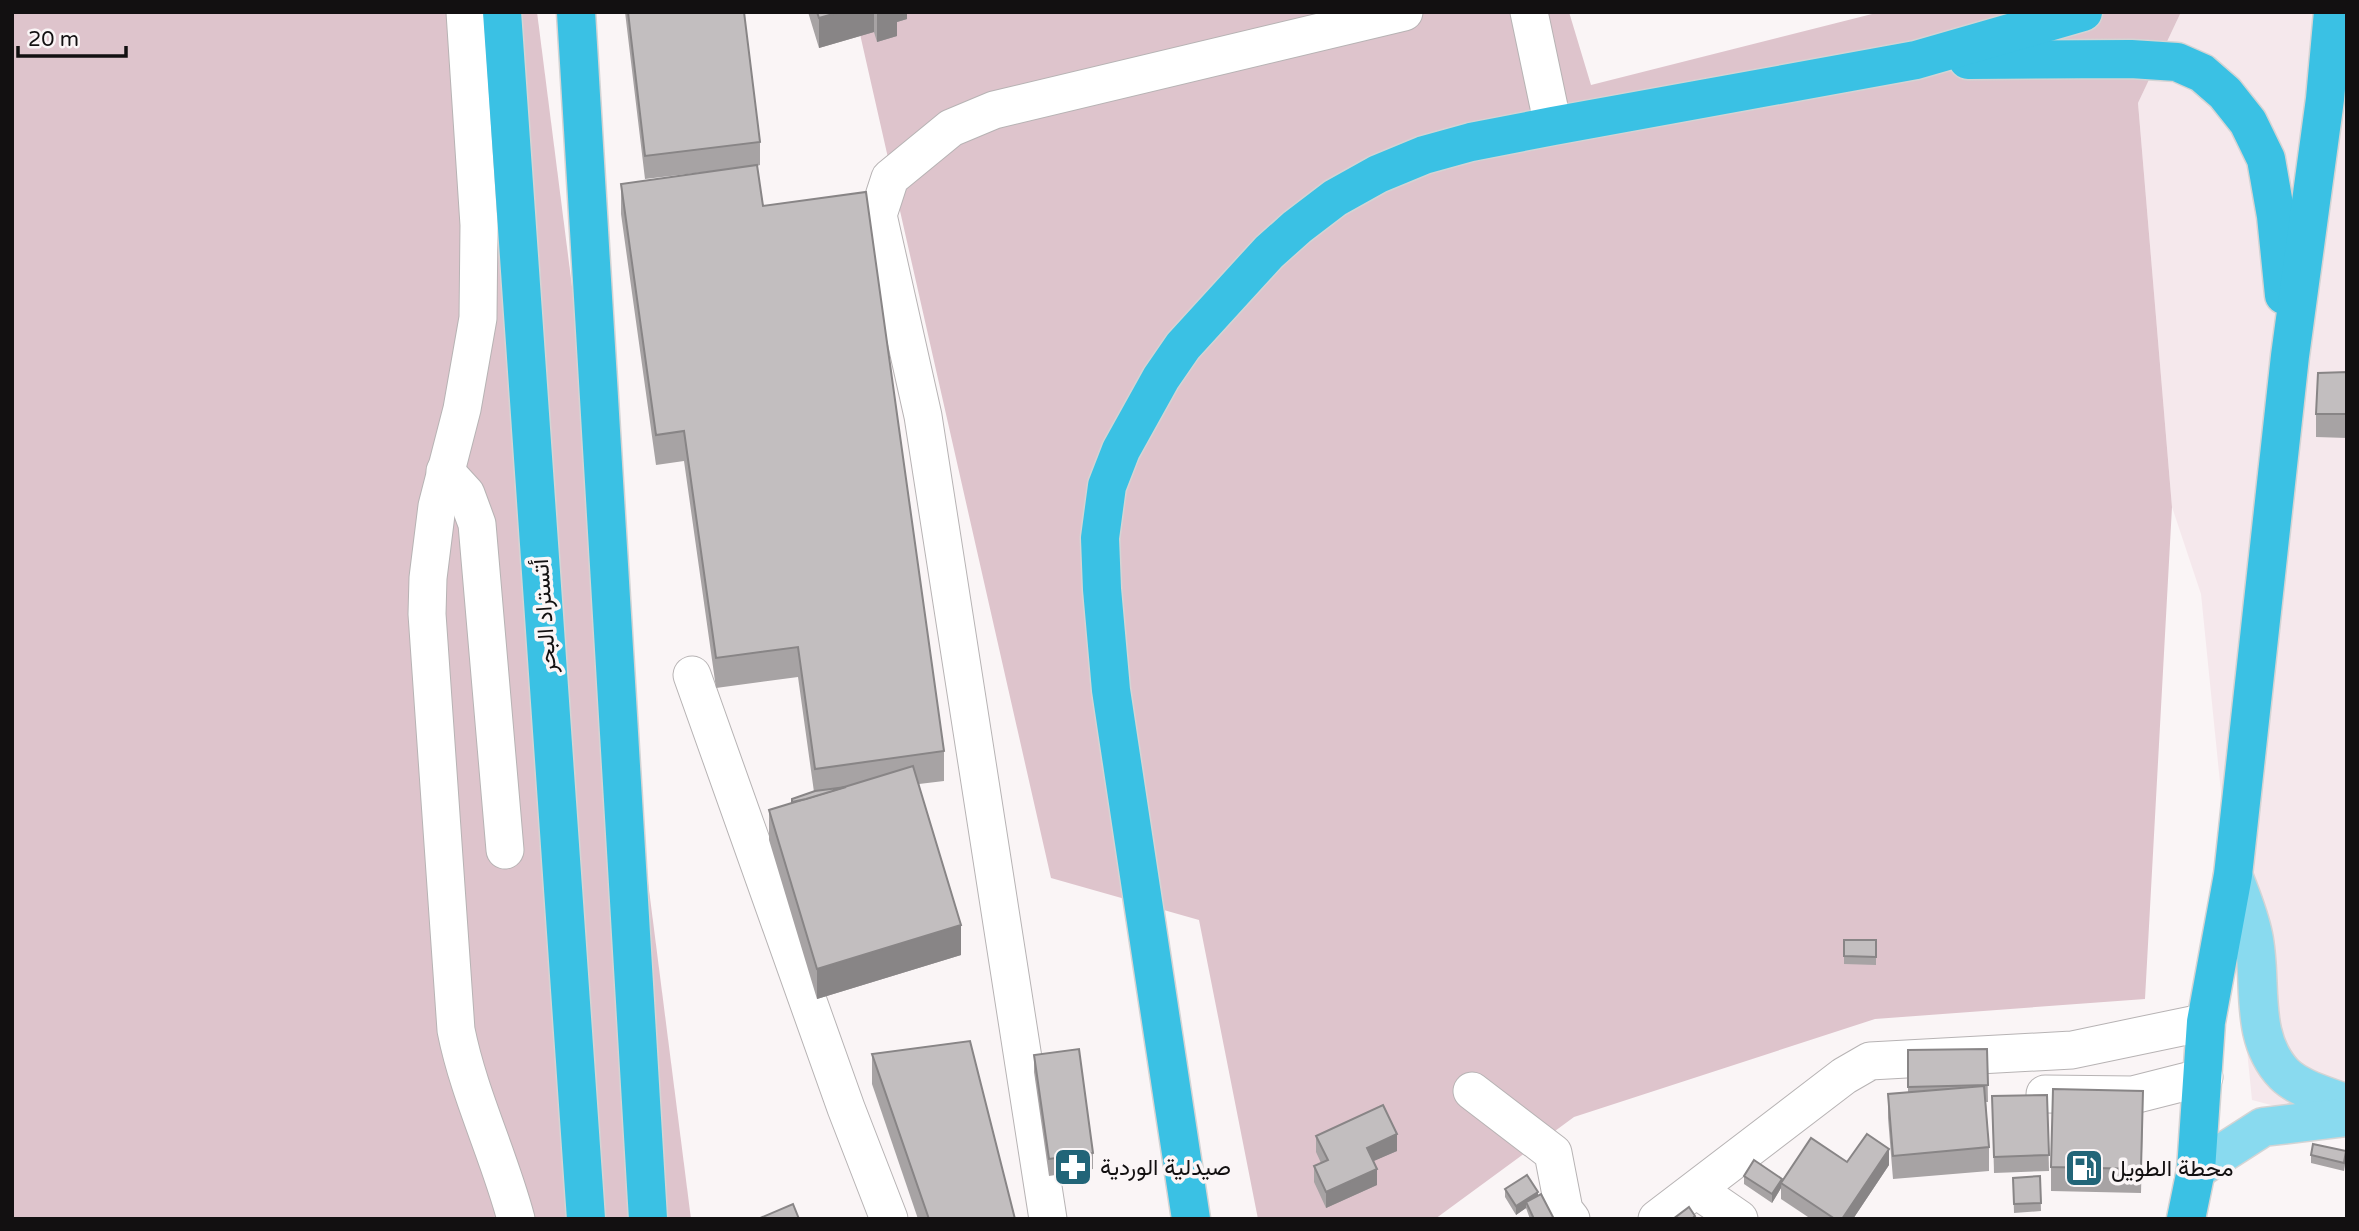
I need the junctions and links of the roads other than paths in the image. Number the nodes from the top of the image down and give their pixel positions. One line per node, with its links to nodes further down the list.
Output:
1 (465, 12): 12 (street)
2 (502, 12): 25 (highway, أتستراد البحر)
3 (576, 12): 26 (highway)
4 (1404, 12): 28 (street)
5 (1529, 12): 10 (street)
6 (2083, 12): 8 (highway)
7 (2333, 12): 11 (highway)
8 (2021, 22): 9 (highway)
9 (1916, 60): 10 (highway); 11 (highway)
10 (1553, 126): 29 (highway)
11 (2290, 356): 15 (highway)
12 (445, 471): 14 (street); 24 (street)
13 (692, 675): 27 (street)
14 (505, 850)
15 (2233, 874): 16 (highway); 20 (main road)
16 (2206, 1022): 17 (highway); 23 (street)
17 (2204, 1077): 19 (street); 22 (highway)
18 (1472, 1091): 30 (street)
19 (2045, 1094)
20 (2347, 1104)
21 (2347, 1117): 22 (main road)
22 (2196, 1170): 33 (highway)
23 (1697, 1190): 31 (street); 32 (street)
24 (516, 1219)
25 (586, 1219)
26 (648, 1219)
27 (889, 1219)
28 (1048, 1219)
29 (1191, 1219)
30 (1571, 1219)
31 (1657, 1219)
32 (1739, 1219)
33 (2186, 1219)

